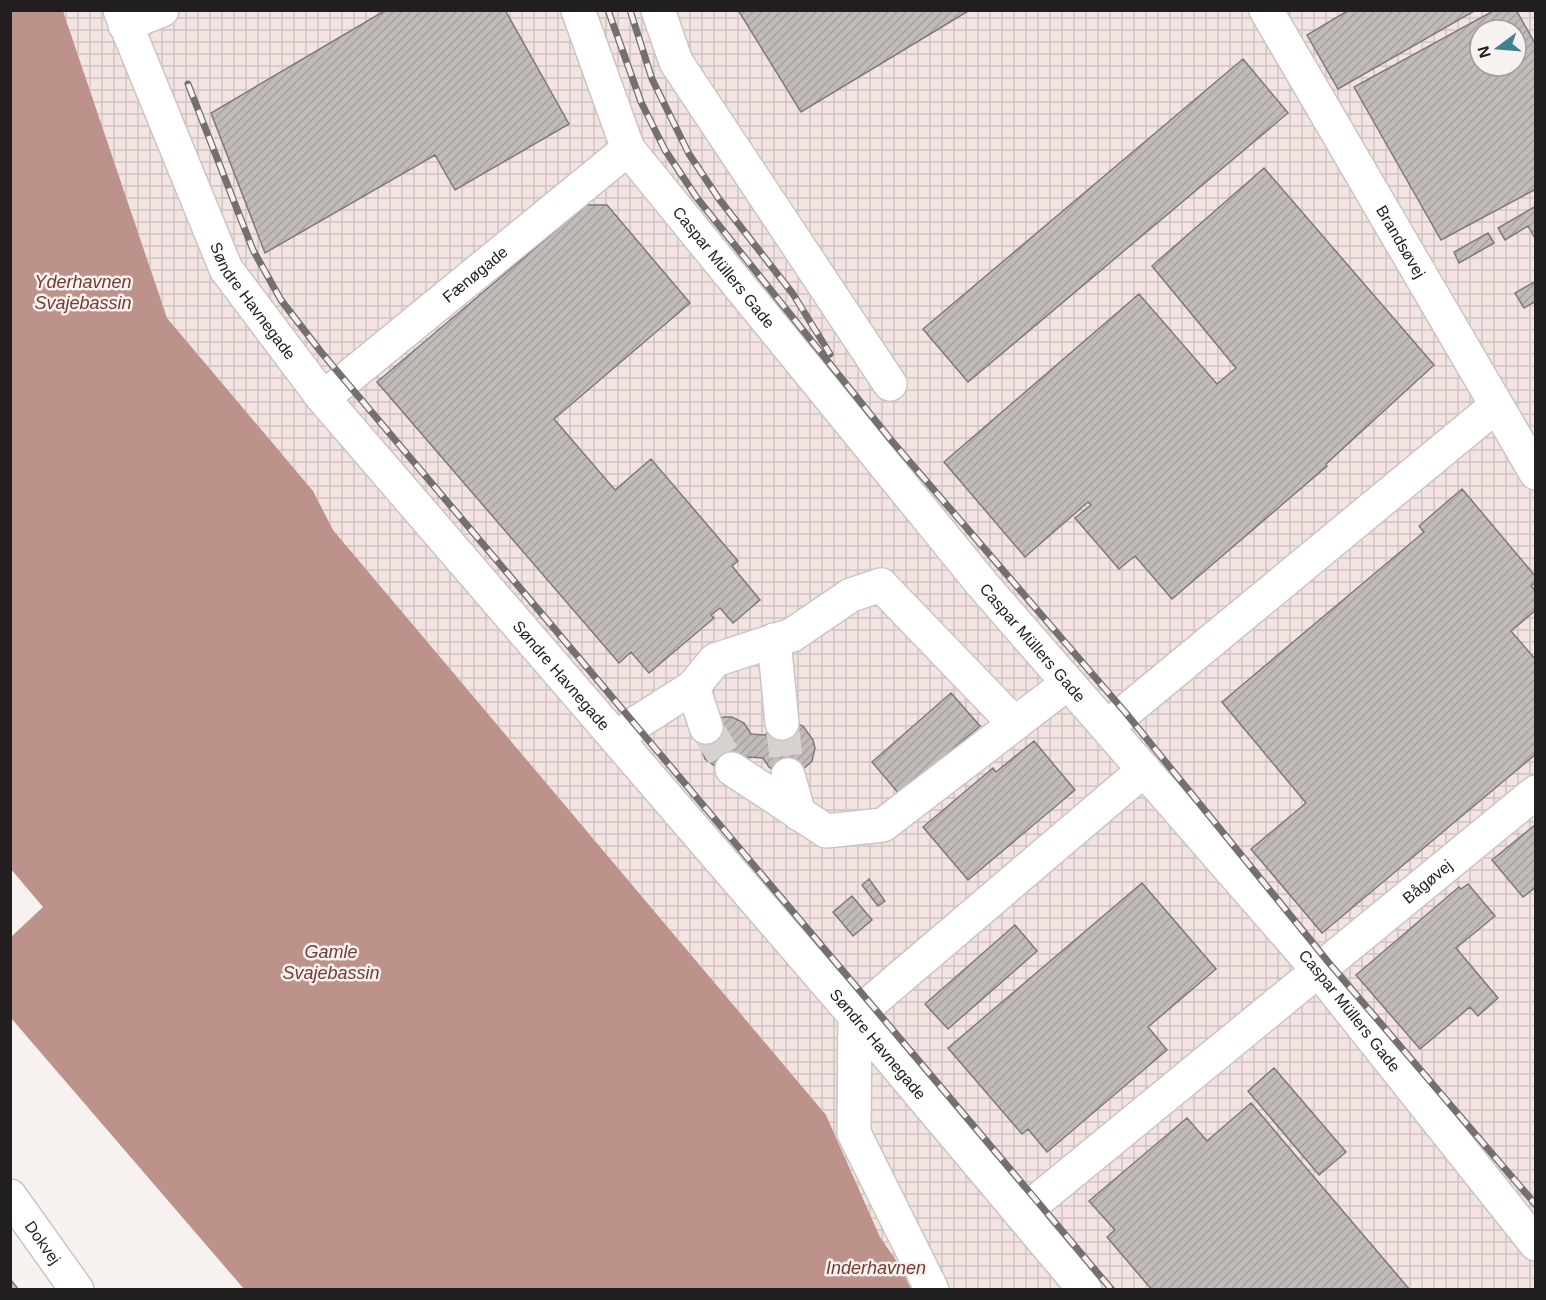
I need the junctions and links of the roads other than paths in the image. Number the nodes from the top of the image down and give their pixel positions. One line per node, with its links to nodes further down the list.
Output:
1 (162, 10): 5 (street)
2 (578, 10): 6 (street, Caspar Müllers Gade)
3 (658, 10): 7 (street)
4 (1266, 10): 9 (street, Brandsøvej)
5 (122, 18): 8 (street, Søndre Havnegade)
6 (628, 149): 8 (street, Fænøgade); 12 (street, Caspar Müllers Gade)
7 (890, 384)
8 (323, 398): 18 (street, Søndre Havnegade)
9 (1496, 406): 10 (street, Brandsøvej); 17 (street)
10 (1536, 473)
11 (774, 640): 13 (street); 14 (street); 15 (street)
12 (1068, 683): 15 (street); 17 (street, Caspar Müllers Gade)
13 (693, 687): 16 (street); 18 (street)
14 (782, 723)
15 (1014, 723): 23 (street)
16 (705, 727)
17 (1107, 727): 20 (street, Caspar Müllers Gade)
18 (618, 740): 25 (street, Søndre Havnegade)
19 (732, 769): 23 (street)
20 (1144, 770): 24 (street, Caspar Müllers Gade); 25 (street)
21 (788, 776): 23 (street)
22 (1536, 792): 24 (street, Bågøvej)
23 (799, 814)
24 (1319, 971): 27 (street, Bågøvej); 28 (street, Caspar Müllers Gade)
25 (855, 1016): 27 (street, Søndre Havnegade); 30 (street)
26 (10, 1196): 29 (street, Dokvej)
27 (1021, 1214): 31 (street, Søndre Havnegade)
28 (1536, 1244)
29 (77, 1290)
30 (932, 1290)
31 (1085, 1290)

